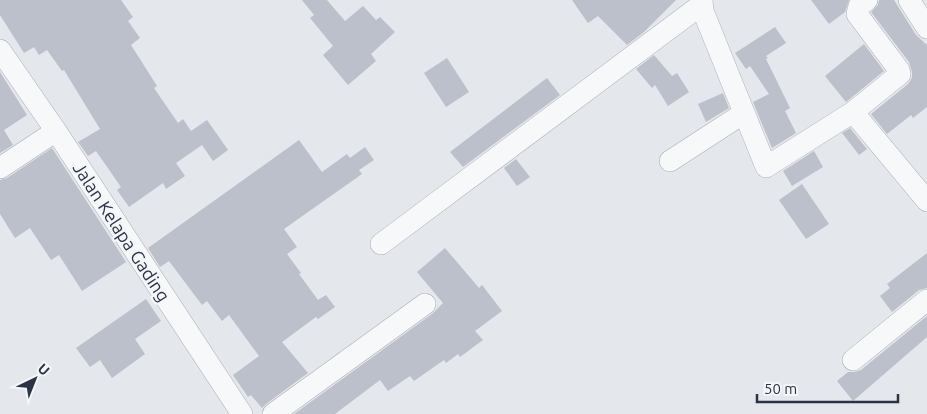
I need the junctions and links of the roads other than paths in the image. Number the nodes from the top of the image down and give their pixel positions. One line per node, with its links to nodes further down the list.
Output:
1 (867, 0): 6 (street)
2 (909, 0): 4 (street)
3 (701, 2): 7 (street); 12 (street)
4 (927, 28)
5 (0, 50): 8 (street, Jalan Kelapa Gading)
6 (853, 112): 7 (street); 11 (street)
7 (744, 113): 9 (street)
8 (56, 131): 10 (street); 16 (street, Jalan Kelapa Gading)
9 (670, 161)
10 (0, 168)
11 (927, 201)
12 (381, 244)
13 (927, 300): 15 (street)
14 (425, 304): 17 (street)
15 (853, 360)
16 (242, 414)
17 (273, 414)

